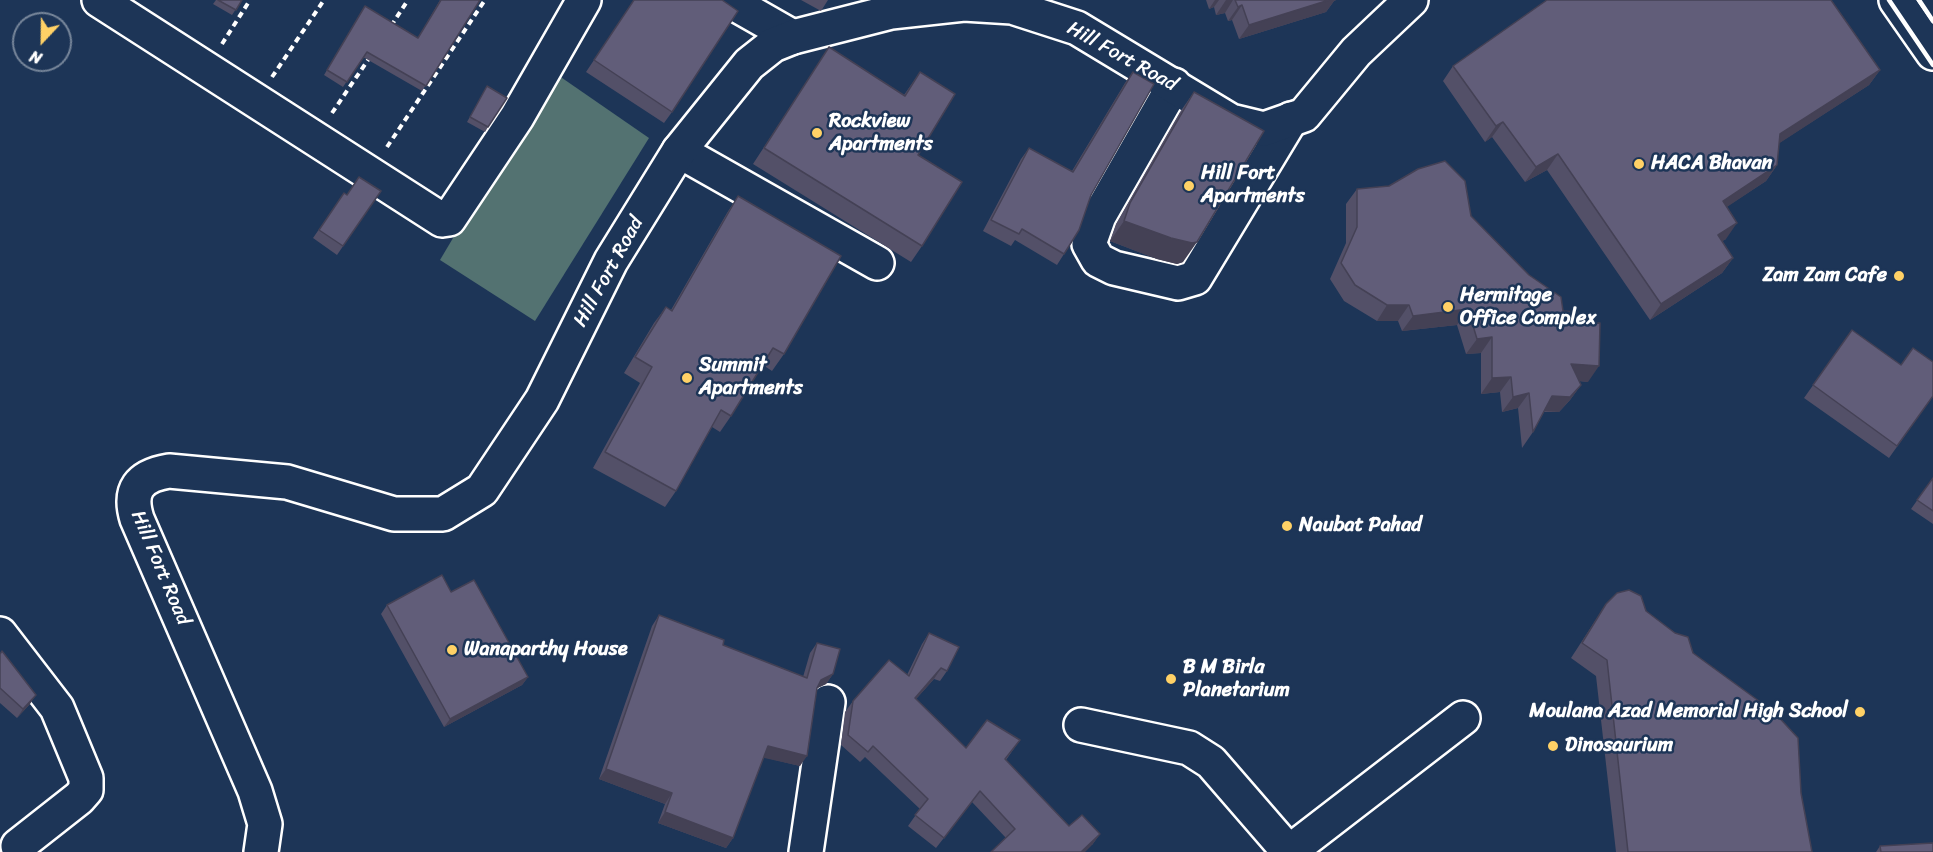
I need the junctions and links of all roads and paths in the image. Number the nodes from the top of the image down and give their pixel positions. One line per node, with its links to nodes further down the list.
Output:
1 (99, 0): 14 (main road)
2 (250, 0): 14 (path)
3 (324, 0): 16 (path)
4 (408, 0): 10 (path)
5 (485, 0): 20 (path)
6 (728, 0): 11 (main road)
7 (1411, 0): 17 (main road, Hill Fort Road)
8 (1896, 0): 13 (main road)
9 (576, 3): 20 (main road)
10 (388, 30)
11 (793, 37): 15 (main road, Hill Fort Road); 19 (main road, Hill Fort Road)
12 (375, 49): 18 (path)
13 (1933, 53)
14 (205, 69): 16 (main road)
15 (1174, 85): 17 (main road, Hill Fort Road); 17 (main road)
16 (256, 99): 18 (main road)
17 (1291, 119)
18 (315, 138): 20 (main road)
19 (679, 151): 21 (main road); 27 (main road, Hill Fort Road)
20 (370, 173)
21 (877, 263)
22 (0, 634): 26 (main road)
23 (828, 702): 28 (main road)
24 (1463, 718): 29 (main road)
25 (1081, 725): 29 (main road)
26 (18, 846)
27 (261, 852)
28 (806, 852)
29 (1289, 852)

